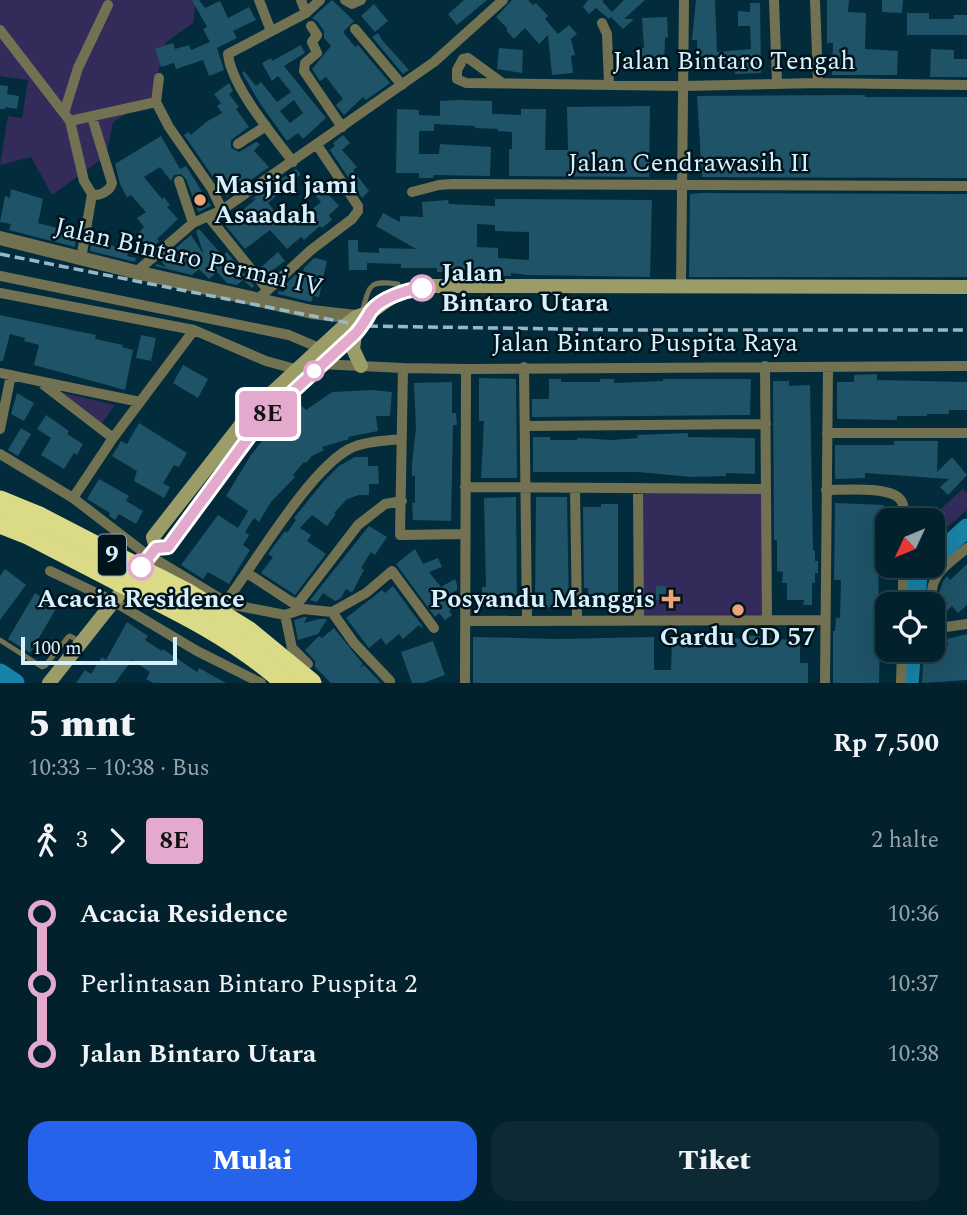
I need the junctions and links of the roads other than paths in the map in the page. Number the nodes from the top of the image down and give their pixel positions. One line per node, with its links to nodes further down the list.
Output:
1 (259, 0): 16 (street)
2 (301, 0): 11 (street)
3 (320, 0): 11 (street)
4 (345, 0): 5 (street)
5 (361, 0)
6 (503, 0): 22 (street)
7 (683, 0): 24 (street)
8 (775, 0): 19 (street)
9 (815, 0): 20 (street)
10 (108, 5): 26 (street)
11 (306, 13): 16 (street)
12 (602, 23): 21 (street)
13 (311, 26): 29 (street)
14 (355, 29): 22 (street)
15 (0, 30): 26 (street)
16 (271, 31): 28 (street)
17 (159, 78): 25 (street)
18 (501, 82): 21 (street, Jalan Bintaro Tengah)
19 (777, 83): 20 (street, Jalan Bintaro Tengah); 24 (street, Jalan Bintaro Tengah)
20 (818, 83): 23 (street, Jalan Bintaro Tengah)
21 (609, 84): 24 (street, Jalan Bintaro Tengah)
22 (402, 85): 29 (street)
23 (967, 85)
24 (684, 86): 34 (street)
25 (156, 102): 27 (street); 38 (street)
26 (67, 117): 27 (street); 37 (street)
27 (92, 117): 37 (street)
28 (266, 126): 30 (street); 32 (street)
29 (342, 127): 31 (street)
30 (238, 144)
31 (317, 145): 32 (street); 49 (street)
32 (293, 162): 38 (street)
33 (179, 181): 40 (street)
34 (681, 186): 35 (street, Jalan Cendrawasih II); 36 (street, Jalan Cendrawasih II); 46 (street)
35 (967, 186)
36 (412, 192)
37 (92, 194): 42 (street)
38 (222, 210): 39 (street)
39 (208, 216): 40 (street); 49 (street)
40 (193, 223): 43 (street)
41 (0, 238): 42 (street, Jalan Bintaro Permai IV)
42 (81, 258): 43 (street, Jalan Bintaro Permai IV)
43 (136, 272): 49 (street, Jalan Bintaro Permai IV)
44 (0, 276): 53 (street, Jalan Bintaro Puspita Raya)
45 (398, 284): 50 (lane)
46 (681, 286): 47 (main road); 50 (main road)
47 (967, 287)
48 (0, 293): 51 (street)
49 (263, 294): 50 (street, Jalan Bintaro Permai IV)
50 (364, 316): 52 (main road); 53 (main road)
51 (194, 330): 54 (street); 64 (street)
52 (354, 336): 53 (main road); 55 (main road)
53 (325, 356): 54 (main road); 55 (street, Jalan Bintaro Puspita Raya); 87 (main road)
54 (299, 366): 87 (main road)
55 (360, 366): 60 (street, Jalan Bintaro Puspita Raya)
56 (765, 366): 58 (street, Jalan Bintaro Puspita Raya); 59 (street, Jalan Bintaro Puspita Raya); 65 (street)
57 (967, 366): 59 (street, Jalan Bintaro Puspita Raya)
58 (524, 367): 61 (street, Jalan Bintaro Puspita Raya); 66 (street)
59 (828, 367): 68 (street)
60 (403, 368): 61 (street, Jalan Bintaro Puspita Raya); 71 (street)
61 (466, 369): 73 (street)
62 (6, 374): 63 (street); 67 (street)
63 (41, 383): 64 (street); 70 (street)
64 (140, 402): 70 (street)
65 (766, 424): 66 (street); 77 (street)
66 (526, 426): 74 (street)
67 (0, 429)
68 (827, 433): 69 (street); 78 (street)
69 (967, 433)
70 (113, 438): 79 (street)
71 (402, 439): 81 (street); 89 (street)
72 (0, 454): 79 (street)
73 (465, 488): 74 (street); 85 (street)
74 (527, 488): 75 (street); 100 (street)
75 (575, 489): 76 (street); 95 (street)
76 (638, 489): 77 (street); 96 (street)
77 (765, 489): 97 (street)
78 (826, 490): 82 (street); 98 (street)
79 (73, 498): 87 (street)
80 (0, 501): 84 (highway, 9)
81 (402, 501): 85 (street); 89 (street)
82 (903, 508)
83 (0, 523): 84 (highway, 9)
84 (34, 526): 107 (highway, 9, bridge); 111 (highway, 9, bridge)
85 (465, 534): 99 (street)
86 (967, 548): 90 (street)
87 (153, 552): 92 (main road); 94 (street)
88 (50, 571): 92 (street)
89 (247, 573): 91 (street)
90 (932, 592)
91 (230, 596)
92 (113, 601): 105 (main road); 110 (street)
93 (331, 612): 94 (street); 103 (street); 108 (street)
94 (285, 615): 107 (street)
95 (577, 620): 96 (street); 100 (street)
96 (639, 620): 97 (street)
97 (767, 620): 98 (street)
98 (825, 620): 113 (street)
99 (465, 621): 100 (street); 112 (street)
100 (527, 621)
101 (967, 624): 102 (street)
102 (945, 627)
103 (434, 628)
104 (0, 640): 105 (lane)
105 (81, 642): 109 (main road)
106 (902, 662): 114 (street)
107 (310, 674)
108 (390, 681)
109 (49, 683)
110 (261, 683)
111 (286, 683)
112 (465, 683)
113 (825, 683)
114 (901, 683)

